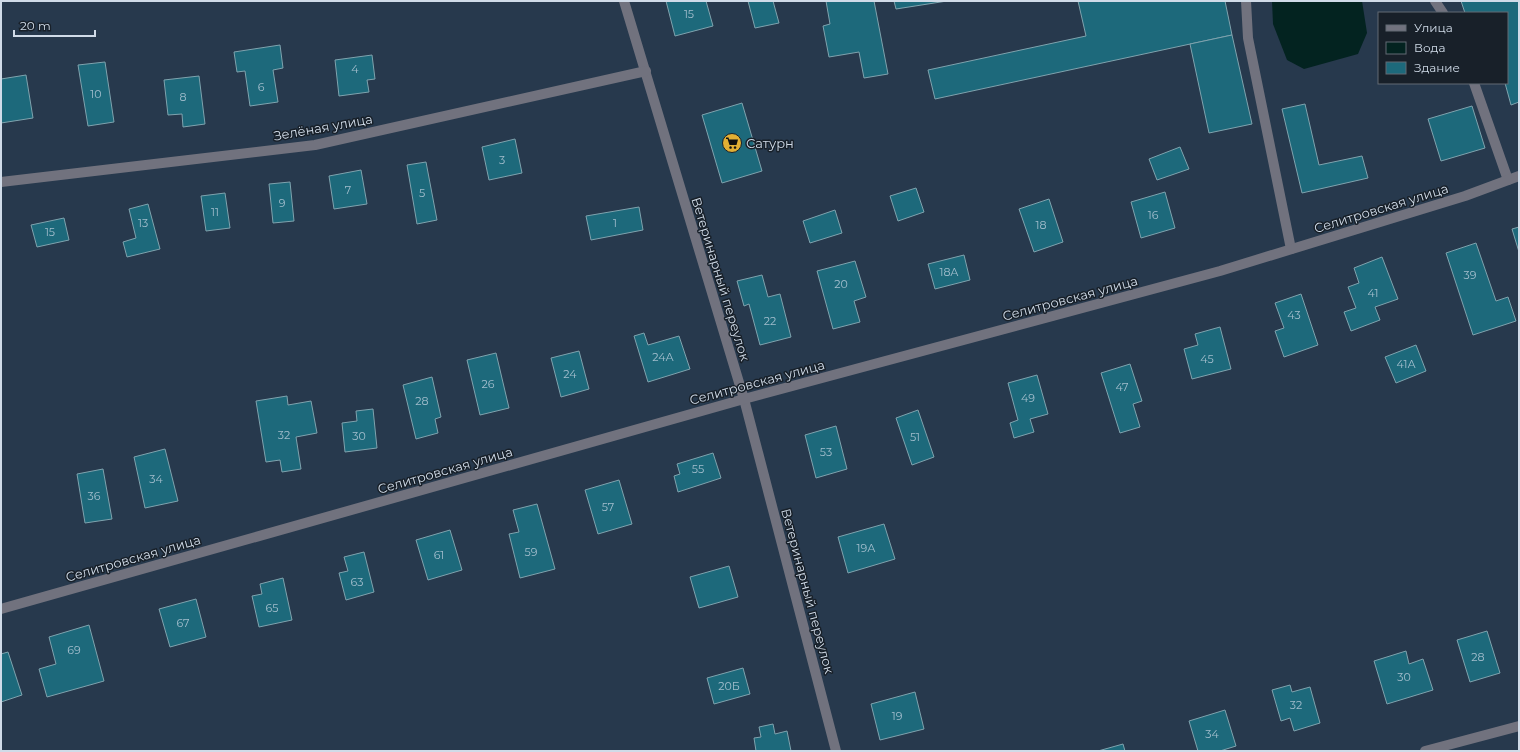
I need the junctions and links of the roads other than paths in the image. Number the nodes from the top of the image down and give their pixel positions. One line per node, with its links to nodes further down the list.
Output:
1 (624, 1): 5 (street, Ветеринарный переулок)
2 (1246, 1): 10 (street)
3 (1435, 1): 4 (street)
4 (1442, 12)
5 (646, 71): 9 (street, Зелёная улица); 11 (street, Ветеринарный переулок)
6 (1474, 84): 8 (street)
7 (1519, 176): 8 (street, Селитровская улица)
8 (1508, 180): 10 (street, Селитровская улица)
9 (1, 182)
10 (1291, 249): 11 (street, Селитровская улица)
11 (744, 399): 12 (street, Селитровская улица); 14 (street, Ветеринарный переулок)
12 (1, 609)
13 (1519, 726): 15 (street)
14 (836, 751)
15 (1426, 751)

